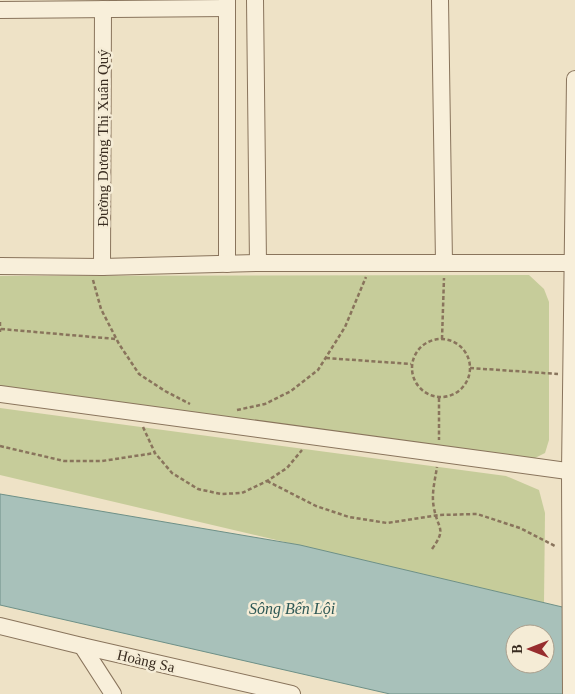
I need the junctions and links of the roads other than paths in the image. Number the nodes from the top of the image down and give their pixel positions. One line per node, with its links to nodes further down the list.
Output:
1 (256, 0): 7 (street)
2 (440, 0): 8 (street)
3 (227, 4): 4 (street); 10 (street)
4 (103, 9): 5 (street); 12 (street, Đường Dương Thị Xuân Quý)
5 (0, 10)
6 (575, 80): 9 (street)
7 (258, 263): 8 (street); 10 (street)
8 (444, 263): 9 (street)
9 (574, 263): 14 (street)
10 (227, 264): 12 (street)
11 (0, 266): 12 (street)
12 (96, 267)
13 (0, 394): 14 (street)
14 (572, 472): 19 (street)
15 (0, 626): 16 (street, Hoàng Sa)
16 (82, 646): 17 (street); 18 (street, Hoàng Sa)
17 (113, 694)
18 (292, 694)
19 (571, 694)

